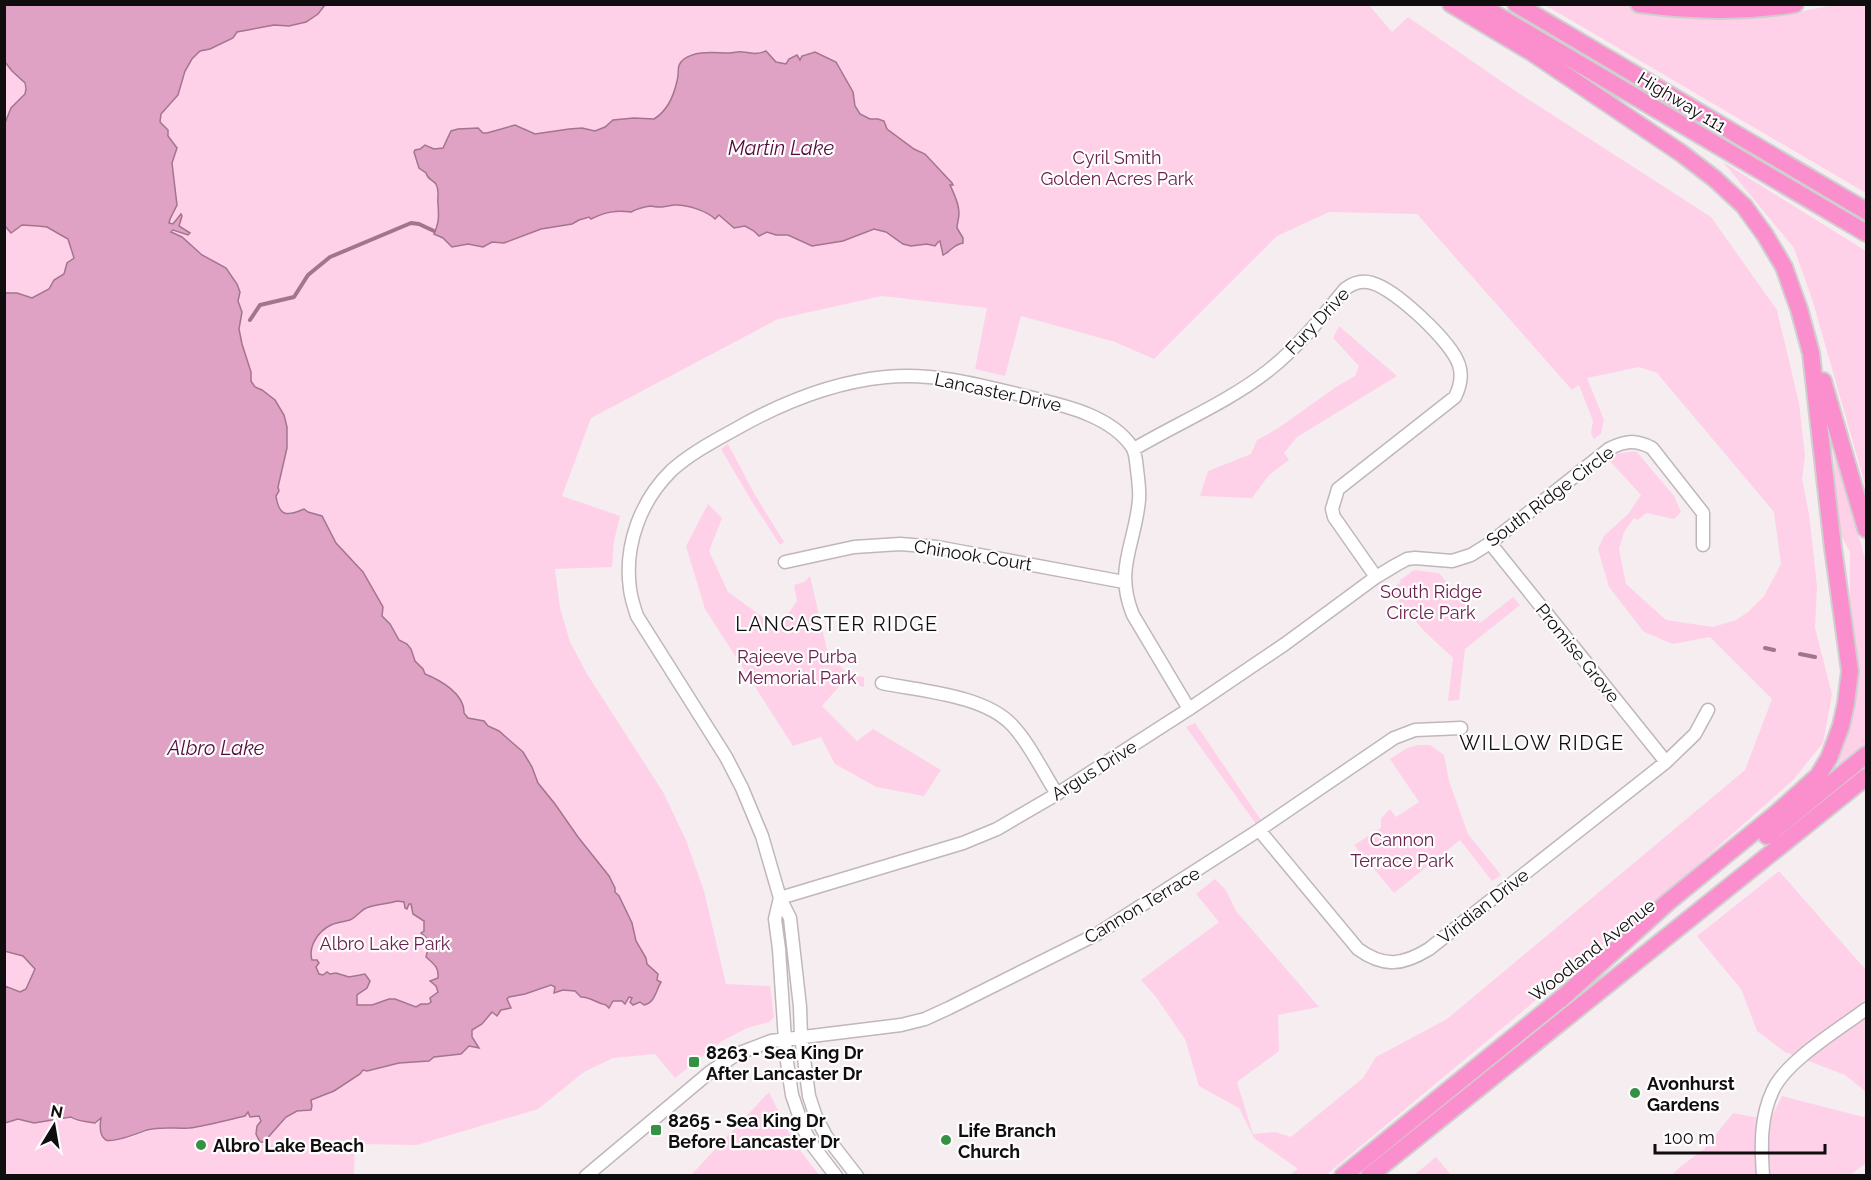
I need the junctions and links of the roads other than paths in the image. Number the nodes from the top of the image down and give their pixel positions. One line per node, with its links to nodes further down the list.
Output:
1 (1451, 4): 8 (highway)
2 (1478, 4): 7 (highway, Highway 111)
3 (1516, 4): 6 (highway, Highway 111)
4 (1639, 4): 5 (highway)
5 (1795, 4)
6 (1866, 211)
7 (1866, 233)
8 (1811, 353): 10 (highway); 30 (highway)
9 (1134, 449): 14 (street, Fury Drive); 15 (street); 27 (street, Lancaster Drive)
10 (1866, 529)
11 (1490, 543): 12 (street, South Ridge Circle); 14 (street, South Ridge Circle); 21 (street, Promise Grove)
12 (1703, 545)
13 (785, 562): 15 (street, Chinook Court)
14 (1376, 577): 17 (street, Argus Drive)
15 (1124, 582): 17 (street)
16 (882, 684): 24 (street)
17 (1189, 710): 24 (street, Argus Drive)
18 (1708, 710): 21 (street, Viridian Drive)
19 (1461, 728): 25 (street, Cannon Terrace)
20 (1866, 755): 30 (highway, Woodland Avenue)
21 (1666, 762): 25 (street, Viridian Drive)
22 (1866, 777): 26 (highway, Woodland Avenue)
23 (1866, 790): 26 (highway)
24 (1056, 794): 27 (street, Argus Drive)
25 (1259, 830): 32 (street, Cannon Terrace)
26 (1797, 833): 38 (highway, Woodland Avenue)
27 (780, 898): 28 (street, Lancaster Drive); 29 (street, Lancaster Drive)
28 (794, 948): 29 (street); 32 (street, Lancaster Drive)
29 (779, 949): 33 (street, Lancaster Drive)
30 (1560, 1000): 37 (highway, Woodland Avenue)
31 (1866, 1009): 39 (street)
32 (801, 1036): 33 (street, Cannon Terrace); 36 (street, Lancaster Drive)
33 (784, 1038): 34 (street, Cannon Terrace); 35 (street, Lancaster Drive)
34 (586, 1176)
35 (836, 1176)
36 (857, 1176)
37 (1343, 1176)
38 (1369, 1176)
39 (1763, 1176)

